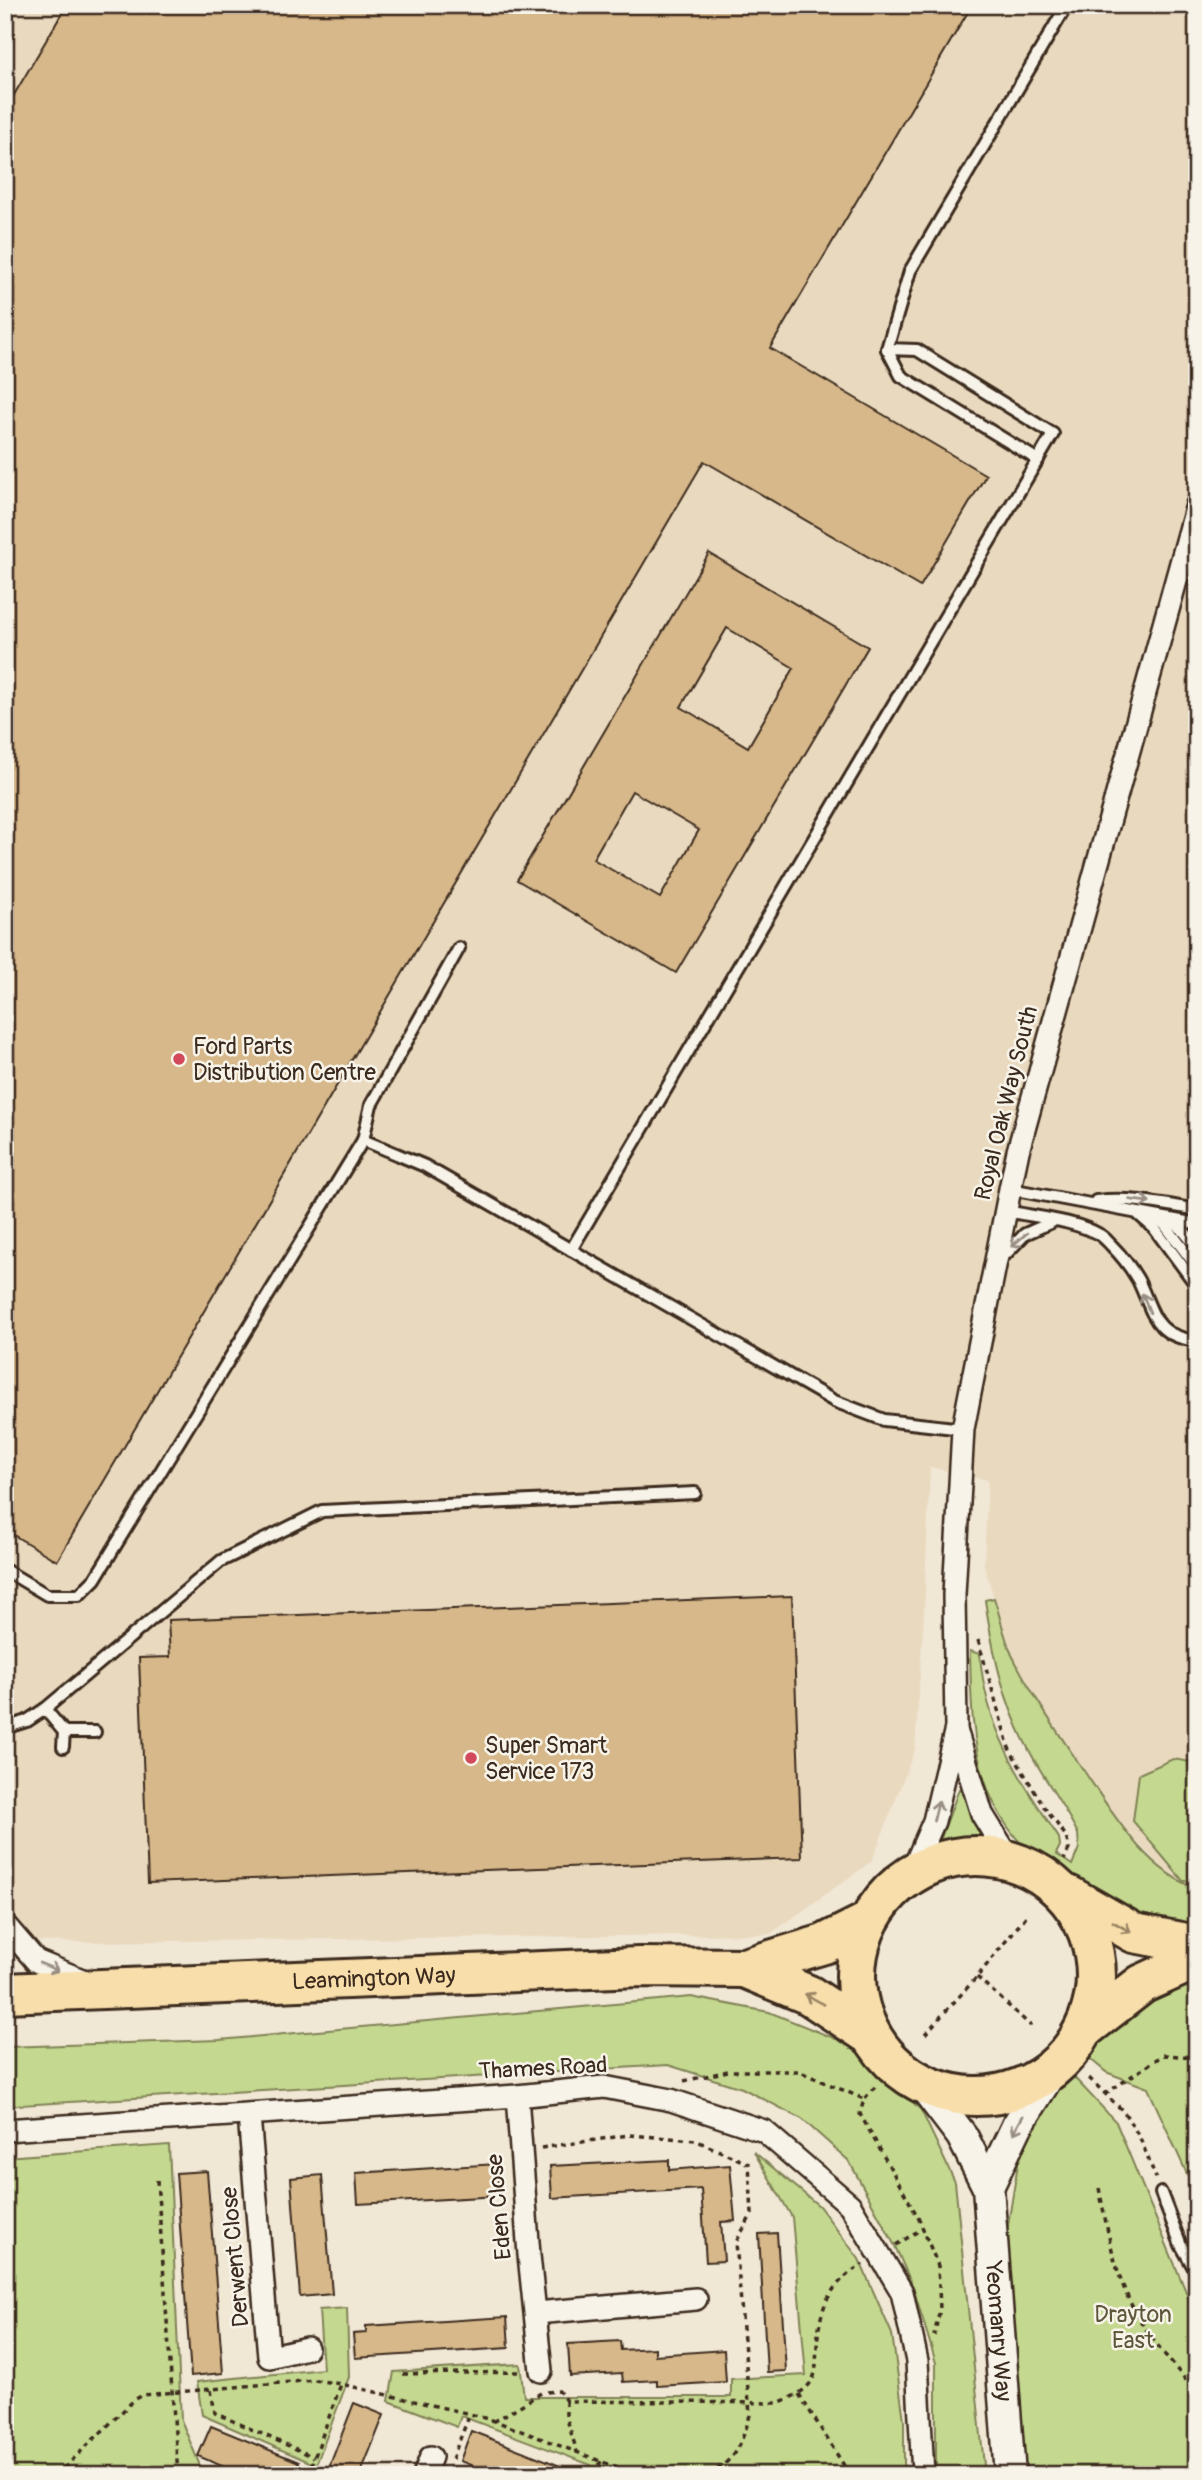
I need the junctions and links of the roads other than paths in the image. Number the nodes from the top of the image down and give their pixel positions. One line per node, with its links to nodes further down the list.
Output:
1 (1067, 5): 2 (lane)
2 (887, 349): 3 (lane); 3 (lane)
3 (1038, 460): 17 (lane)
4 (1197, 505): 7 (street, Royal Oak Way South)
5 (458, 948): 6 (lane)
6 (363, 1140): 17 (lane); 24 (lane)
7 (1010, 1189): 8 (lane); 10 (street, Royal Oak Way South)
8 (1083, 1203): 9 (lane, one-way to 9); 11 (lane)
9 (1197, 1210)
10 (1006, 1211): 14 (lane); 19 (street, Royal Oak Way South)
11 (1130, 1211): 12 (lane); 20 (lane)
12 (1146, 1214): 13 (lane); 18 (lane)
13 (1163, 1217): 15 (lane); 16 (lane)
14 (1054, 1221): 19 (lane, one-way to 19); 21 (lane, one-way to 14)
15 (1196, 1225)
16 (1197, 1247)
17 (571, 1250): 22 (lane)
18 (1197, 1267)
19 (994, 1272): 22 (street, Royal Oak Way South)
20 (1197, 1286)
21 (1197, 1341)
22 (963, 1429): 27 (street, Royal Oak Way South)
23 (695, 1493): 25 (lane)
24 (5, 1570)
25 (45, 1709): 26 (lane); 28 (lane)
26 (5, 1728)
27 (956, 1728): 31 (street, Royal Oak Way South); 32 (street, Royal Oak Way South, one-way to 27)
28 (64, 1732): 29 (lane); 30 (lane)
29 (95, 1732)
30 (63, 1747)
31 (1011, 1861): 32 (highway); 33 (highway)
32 (911, 1874): 34 (highway)
33 (1064, 1876): 36 (highway, one-way to 36); 41 (highway)
34 (868, 1922): 38 (highway, Leamington Way); 42 (highway)
35 (5, 1925): 39 (street, one-way to 39)
36 (1197, 1945)
37 (1197, 1959): 41 (highway)
38 (744, 1968): 39 (highway, Leamington Way); 42 (highway, Leamington Way, one-way to 38)
39 (107, 1990): 40 (highway, Leamington Way)
40 (5, 1993)
41 (1084, 2029): 43 (highway)
42 (871, 2036): 44 (highway)
43 (1071, 2073): 44 (highway); 48 (street, Yeomanry Way, one-way to 48)
44 (920, 2081): 48 (street, Yeomanry Way)
45 (517, 2096): 46 (street, Thames Road); 52 (street, Eden Close); 55 (street, Thames Road)
46 (249, 2115): 47 (street, Thames Road); 53 (street, Derwent Close)
47 (5, 2130)
48 (988, 2187): 56 (street, Yeomanry Way)
49 (1161, 2193): 50 (lane)
50 (1197, 2273)
51 (696, 2299): 52 (street)
52 (536, 2313): 54 (street, Eden Close)
53 (307, 2348)
54 (541, 2371)
55 (923, 2475)
56 (1010, 2475)

